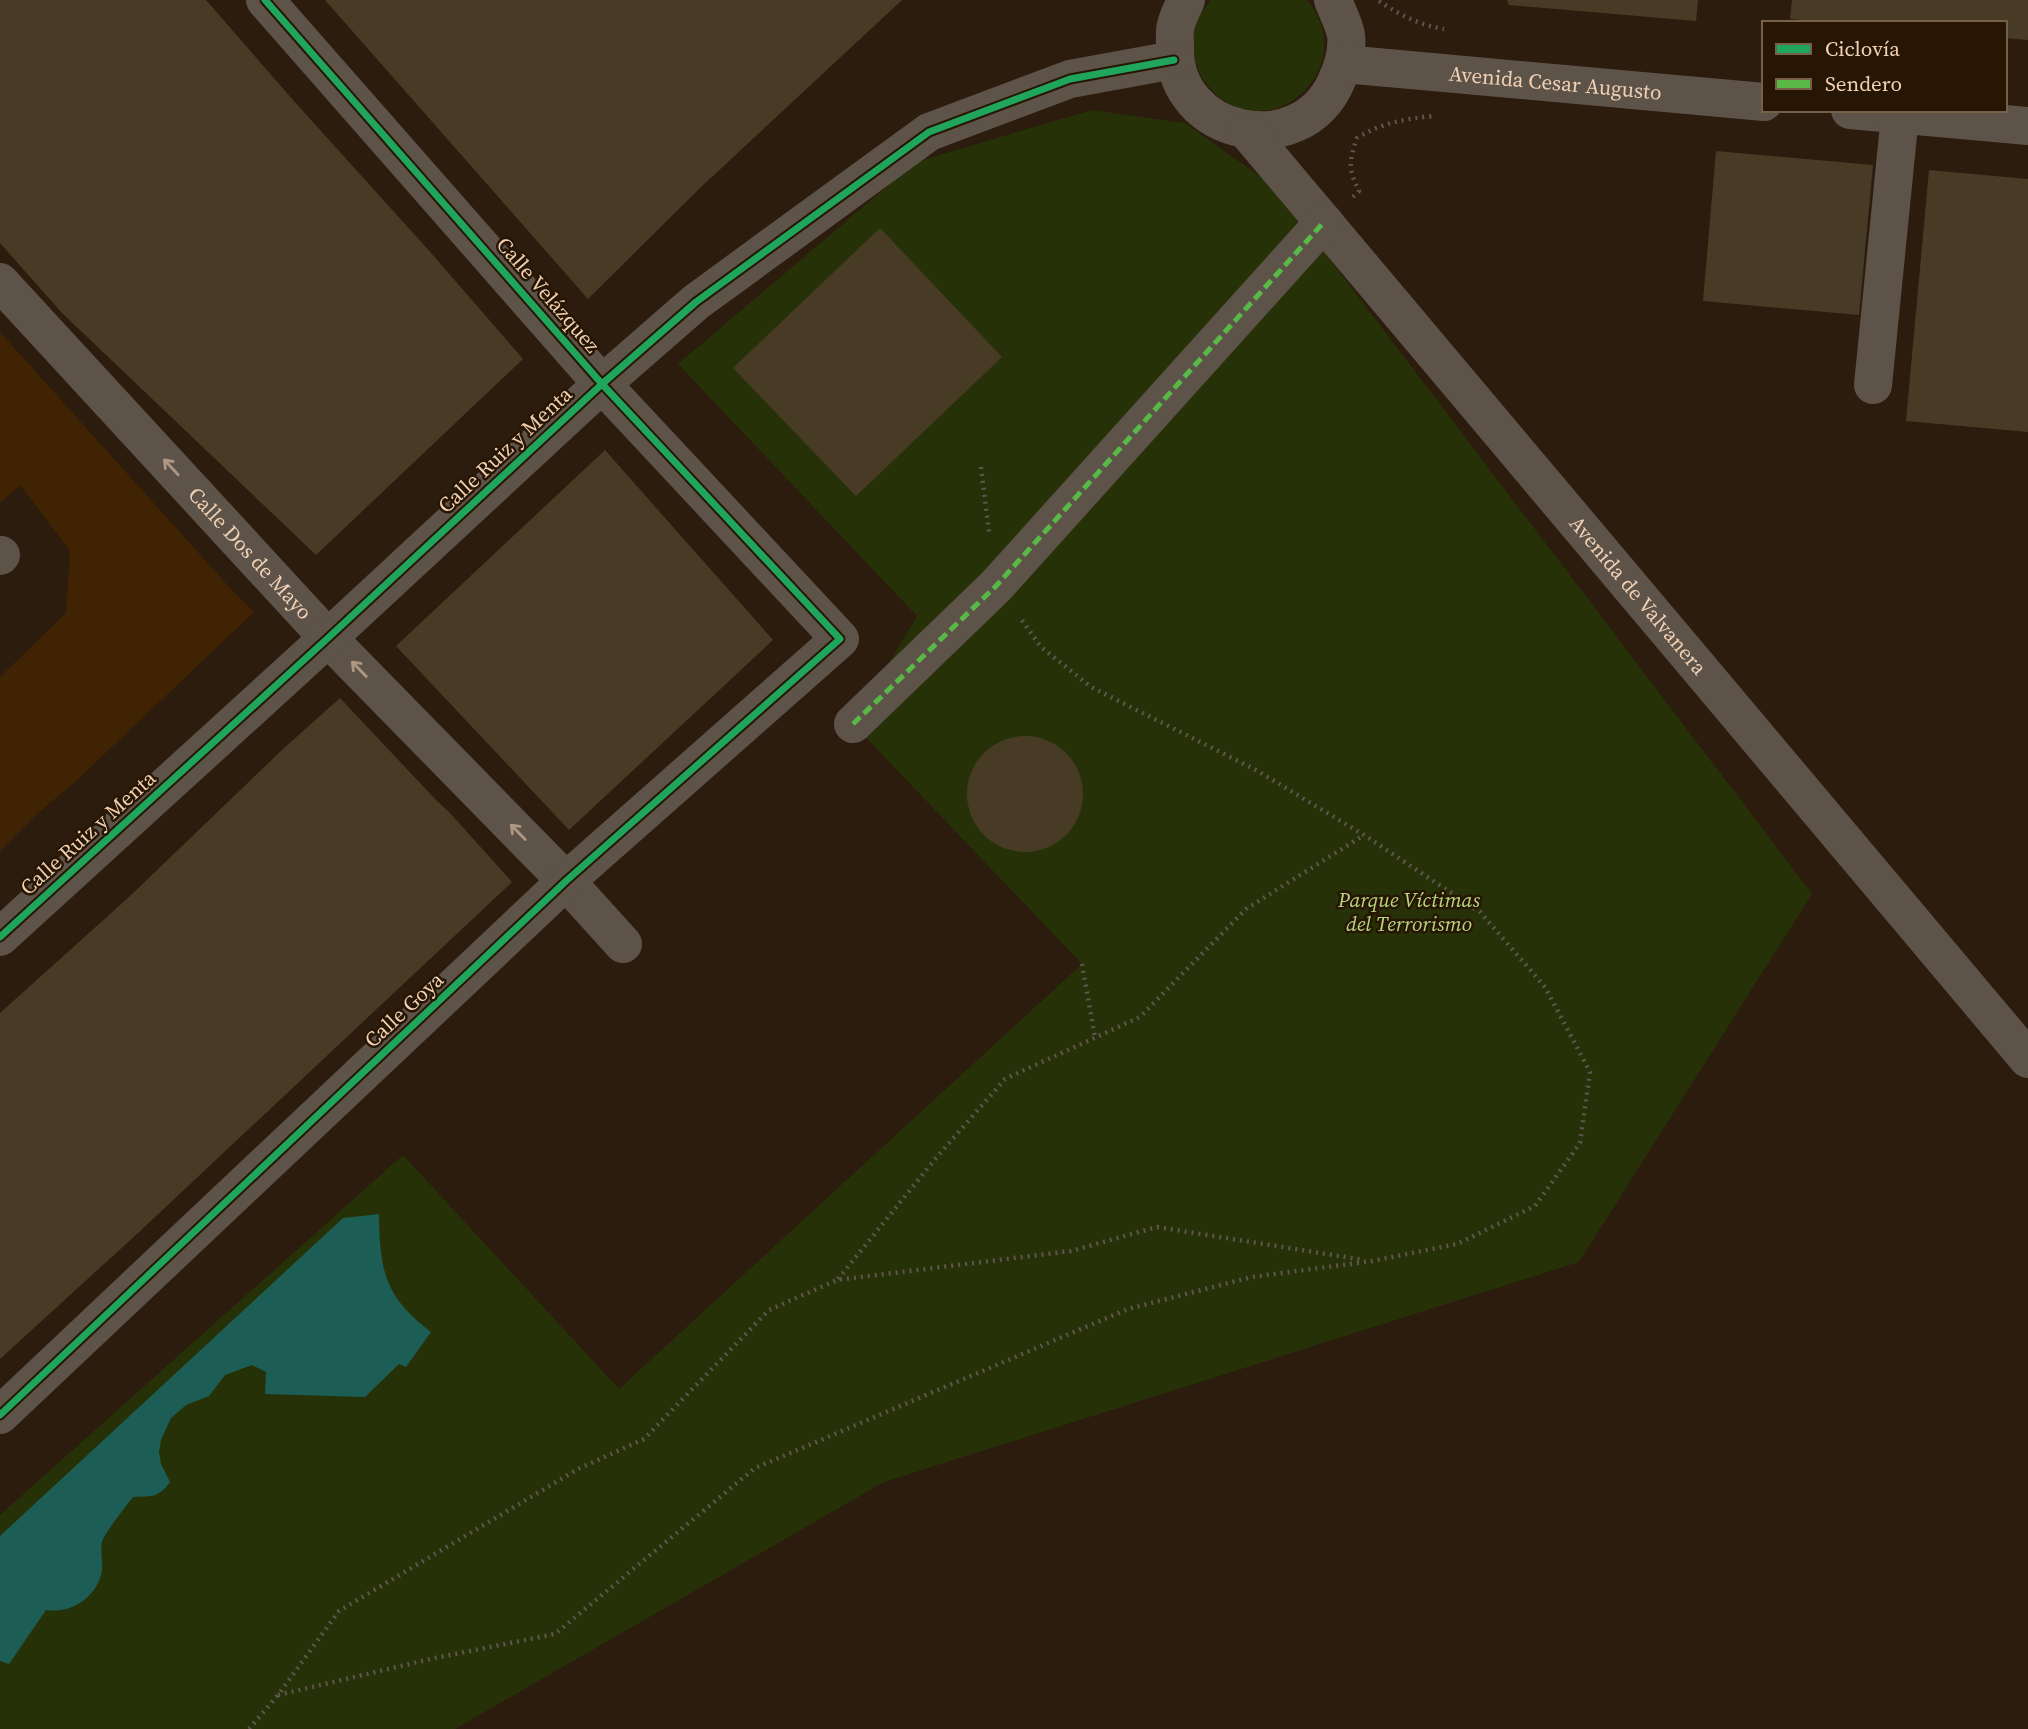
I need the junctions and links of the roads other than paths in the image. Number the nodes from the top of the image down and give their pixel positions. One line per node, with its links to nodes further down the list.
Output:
1 (265, 0): 13 (street, Calle Velázquez)
2 (1186, 0): 4 (street)
3 (1333, 0): 5 (street)
4 (1174, 60): 10 (street); 13 (street, Calle Ruiz y Menta)
5 (1344, 64): 6 (street, Avenida Cesar Augusto); 10 (street)
6 (1762, 102)
7 (1870, 112): 8 (street)
8 (1900, 115): 9 (street); 14 (street)
9 (2028, 126)
10 (1247, 131): 11 (street, Avenida de Valvanera)
11 (1324, 222): 17 (street); 21 (street, Avenida de Valvanera)
12 (0, 282): 15 (street, Calle Dos de Mayo, one-way to 12)
13 (602, 384): 15 (street, Calle Ruiz y Menta); 16 (street, Calle Velázquez)
14 (1873, 385)
15 (328, 638): 18 (street, Calle Dos de Mayo, one-way to 15); 19 (street, Calle Ruiz y Menta)
16 (840, 639): 18 (street, Calle Goya)
17 (853, 724)
18 (566, 881): 20 (street, Calle Dos de Mayo); 22 (street, Calle Goya)
19 (0, 937)
20 (623, 944)
21 (2028, 1059)
22 (0, 1415)

